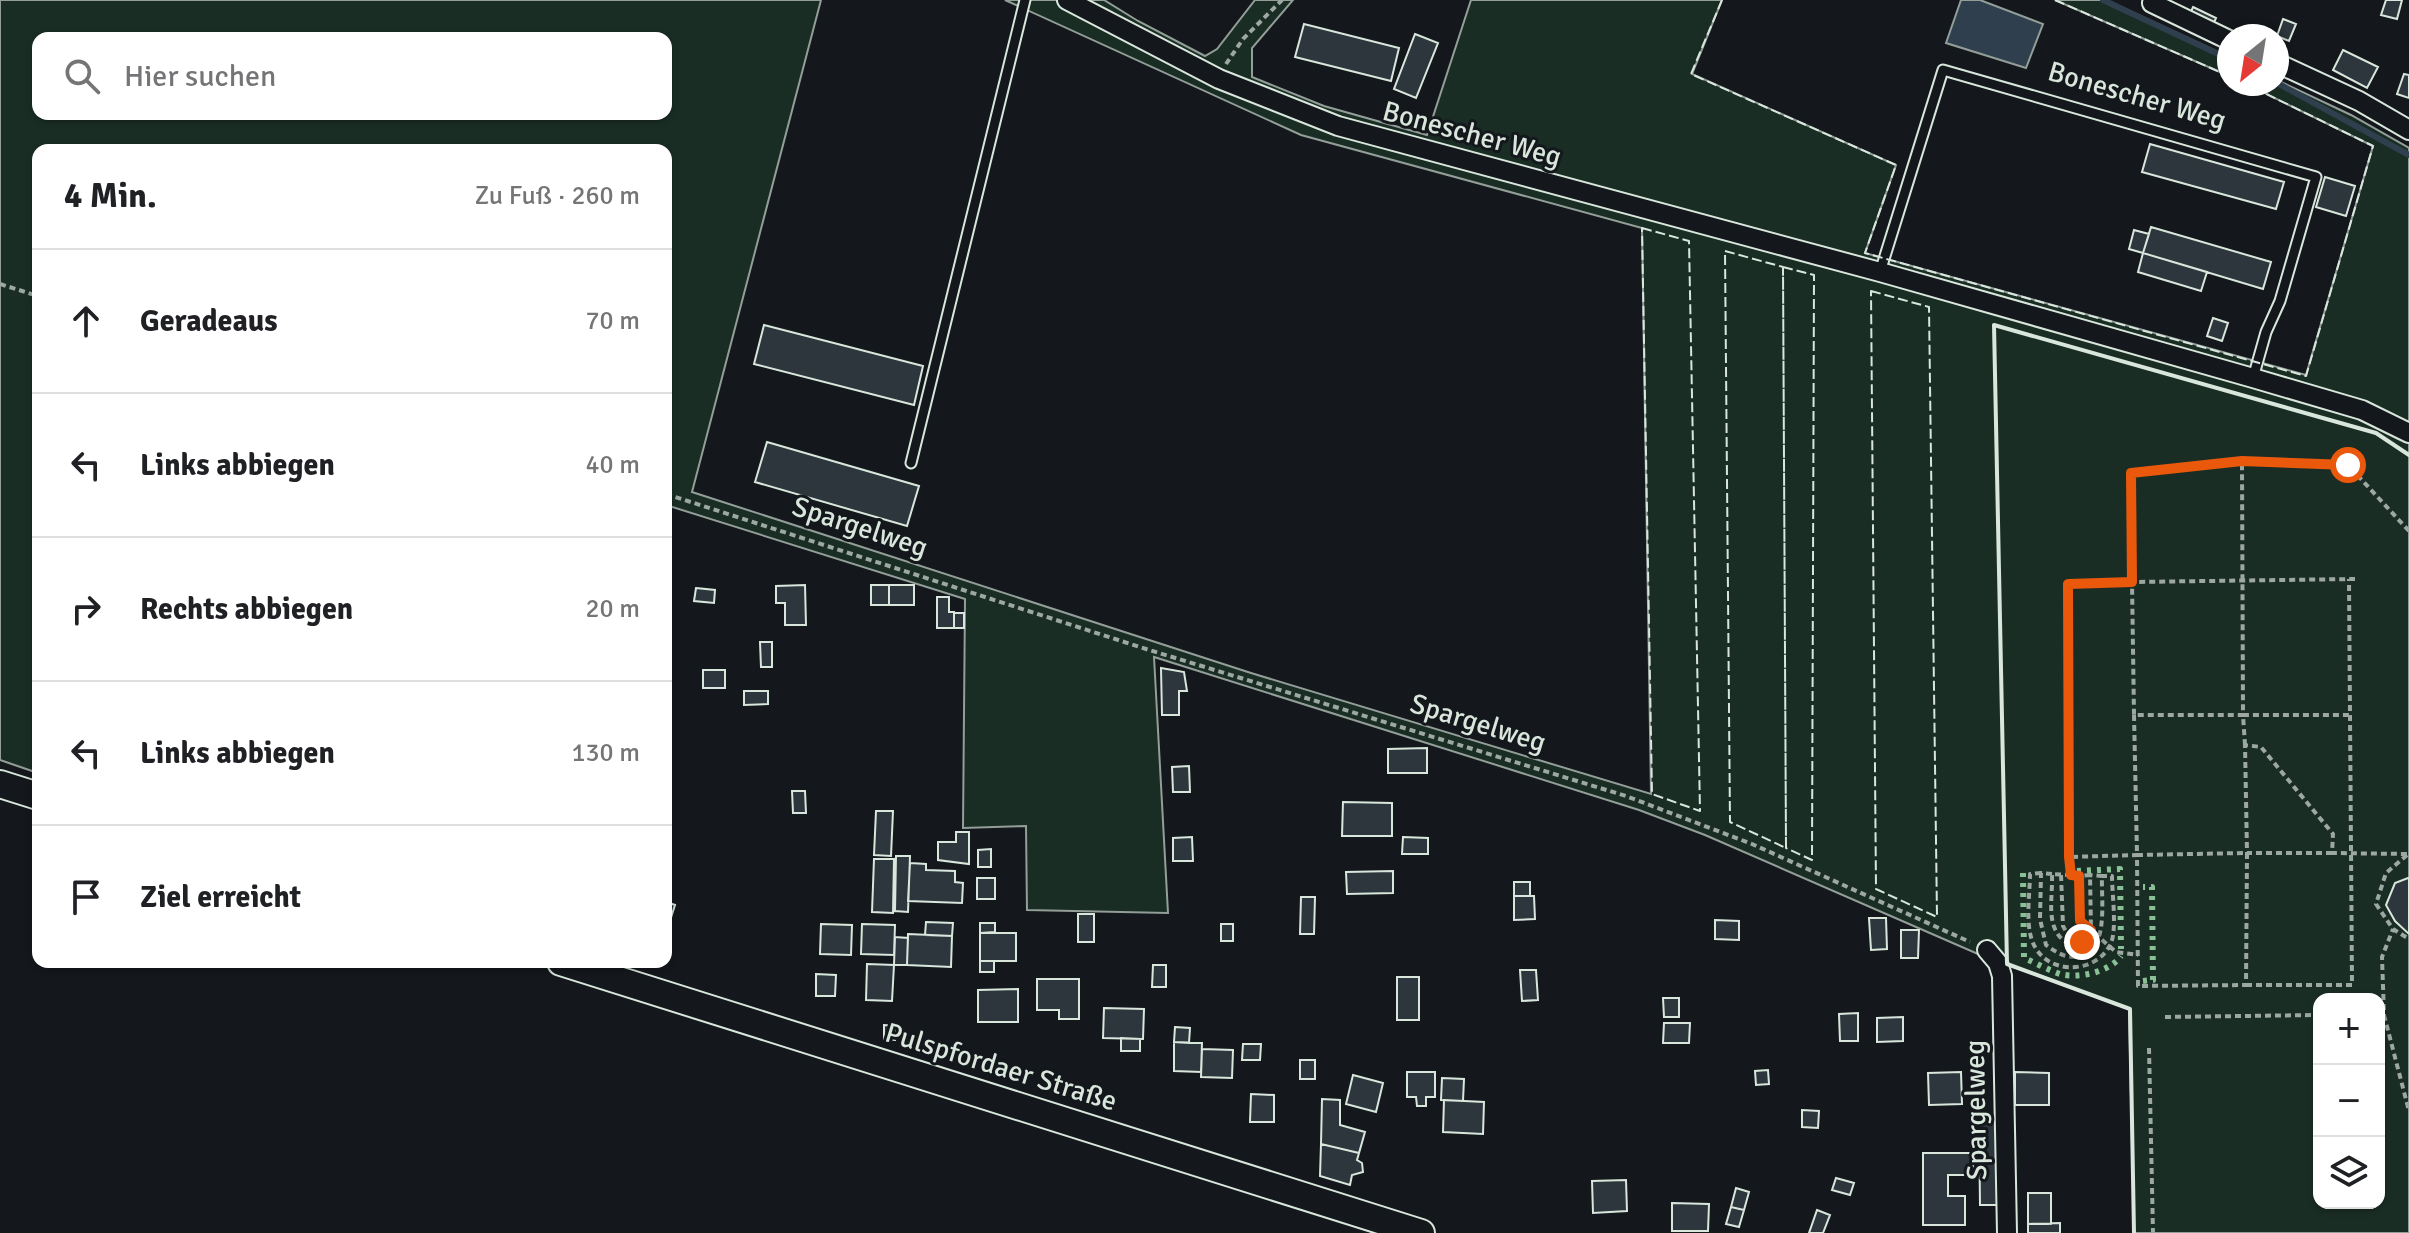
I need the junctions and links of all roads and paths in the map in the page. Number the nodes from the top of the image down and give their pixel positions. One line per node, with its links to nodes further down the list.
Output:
1 (1025, 0): 15 (lane)
2 (1067, 0): 7 (street, Bonescher Weg)
3 (1282, 0): 7 (path)
4 (2152, 3): 5 (street)
5 (2217, 34)
6 (2289, 69): 8 (street)
7 (1219, 79): 9 (street, Bonescher Weg)
8 (2409, 130)
9 (1880, 272): 12 (street, Bonescher Weg); 12 (lane, Bonescher Weg)
10 (0, 284): 11 (path)
11 (32, 294)
12 (2253, 378): 13 (street, Bonescher Weg)
13 (2409, 433)
14 (2242, 461): 17 (path); 18 (path); 19 (path)
15 (911, 463)
16 (672, 496): 45 (path, Spargelweg)
17 (2409, 531)
18 (2241, 580): 19 (path); 21 (path); 22 (path)
19 (2132, 582): 20 (path); 31 (path)
20 (2134, 715): 21 (path); 30 (path)
21 (2243, 715): 22 (path); 23 (path)
22 (2352, 715): 28 (path)
23 (2245, 745): 26 (path); 27 (path)
24 (0, 784): 25 (main road)
25 (32, 794)
26 (2247, 853): 27 (path); 30 (path); 48 (path)
27 (2332, 853): 28 (path)
28 (2352, 853): 29 (path); 48 (path)
29 (2409, 854): 40 (path)
30 (2137, 855): 31 (path); 46 (path)
31 (2069, 857): 35 (path)
32 (2041, 873): 33 (path); 42 (path); 44 (path)
33 (2052, 874): 34 (path); 41 (path)
34 (2061, 875): 35 (path); 39 (path)
35 (2071, 875): 37 (path)
36 (2090, 875): 37 (path); 38 (path); 41 (path)
37 (2079, 876): 39 (path)
38 (2102, 876): 42 (path); 44 (path)
39 (2084, 924): 41 (path)
40 (2393, 929): 43 (path); 49 (path)
41 (2091, 930): 42 (path)
42 (2100, 939): 44 (path)
43 (2409, 939)
44 (2109, 947): 46 (path)
45 (1987, 950): 56 (street, Spargelweg)
46 (2138, 955): 48 (path)
47 (580, 968): 55 (main road, Pulspfordaer Straße)
48 (2246, 985)
49 (2382, 993)
50 (2313, 1015): 51 (path)
51 (2165, 1017)
52 (2385, 1026): 54 (path)
53 (2149, 1048): 57 (path)
54 (2409, 1111)
55 (1421, 1233)
56 (2007, 1233)
57 (2153, 1233)

